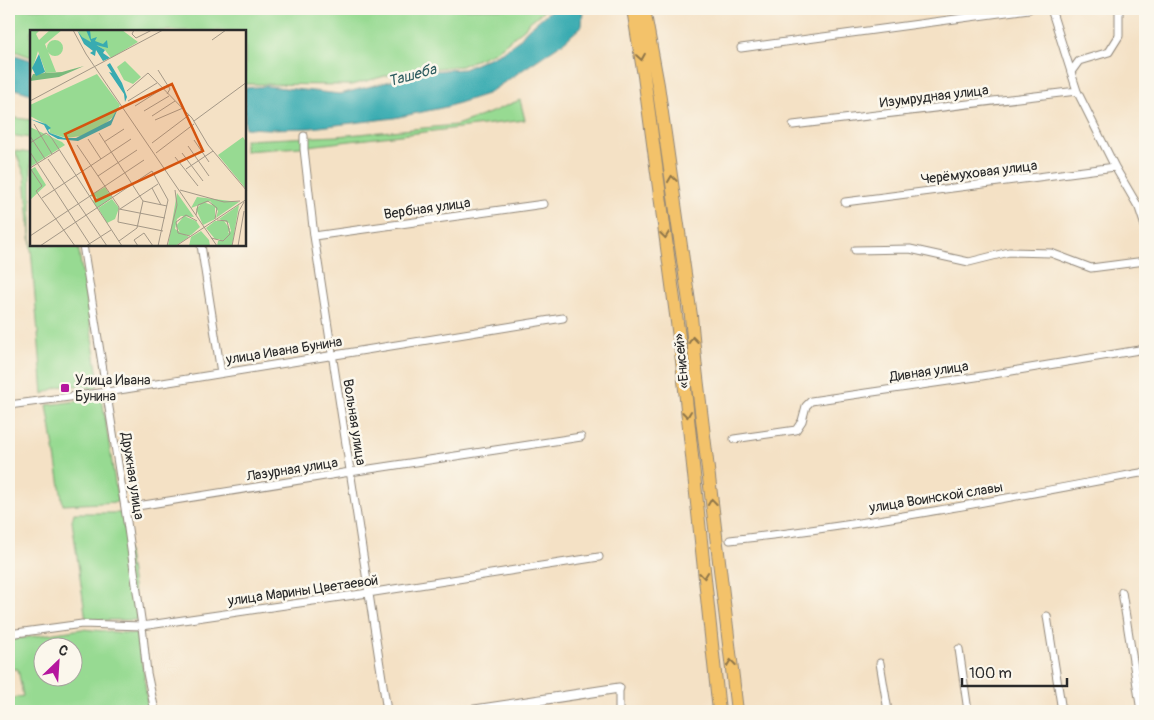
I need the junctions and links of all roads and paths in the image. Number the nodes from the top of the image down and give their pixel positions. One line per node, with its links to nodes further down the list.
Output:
1 (633, 9): 45 (highway, «Енисей», one-way to 45)
2 (644, 9): 46 (highway, «Енисей», one-way to 2)
3 (1029, 9): 6 (street)
4 (1051, 9): 7 (street)
5 (1119, 9): 7 (street)
6 (742, 48)
7 (1071, 72): 8 (street)
8 (1077, 91): 9 (street, Изумрудная улица); 11 (street)
9 (793, 125)
10 (304, 136): 15 (street, Вольная улица)
11 (1115, 167): 12 (street, Черёмуховая улица); 14 (street)
12 (845, 202)
13 (544, 204): 15 (street, Вербная улица)
14 (1145, 226)
15 (314, 236): 22 (street, Вольная улица)
16 (83, 246): 24 (street, Дружная улица)
17 (201, 246): 23 (street)
18 (855, 250): 19 (street)
19 (1145, 261)
20 (563, 318): 22 (street, улица Ивана Бунина)
21 (1145, 349): 27 (street, Дивная улица)
22 (333, 356): 23 (street, улица Ивана Бунина); 28 (street, Вольная улица)
23 (221, 373): 24 (street, улица Ивана Бунина)
24 (107, 392): 25 (street, улица Ивана Бунина); 30 (street, Дружная улица)
25 (9, 406)
26 (581, 438): 28 (street, Лазурная улица)
27 (734, 439)
28 (350, 472): 30 (street, Лазурная улица); 34 (street, Вольная улица)
29 (1145, 472): 31 (street, улица Воинской славы)
30 (125, 508): 36 (street, Дружная улица)
31 (730, 540)
32 (599, 556): 34 (street, улица Марины Цветаевой)
33 (1122, 592): 50 (street)
34 (368, 593): 36 (street, улица Марины Цветаевой); 42 (street, Вольная улица)
35 (1047, 616): 49 (street)
36 (142, 626): 37 (street, улица Марины Цветаевой); 41 (street, Дружная улица)
37 (9, 634)
38 (959, 649): 48 (street)
39 (880, 663): 47 (street)
40 (619, 688): 43 (street); 44 (street)
41 (155, 711)
42 (387, 711)
43 (468, 711)
44 (619, 711)
45 (719, 711)
46 (737, 711)
47 (888, 711)
48 (968, 711)
49 (1062, 711)
50 (1140, 711)

